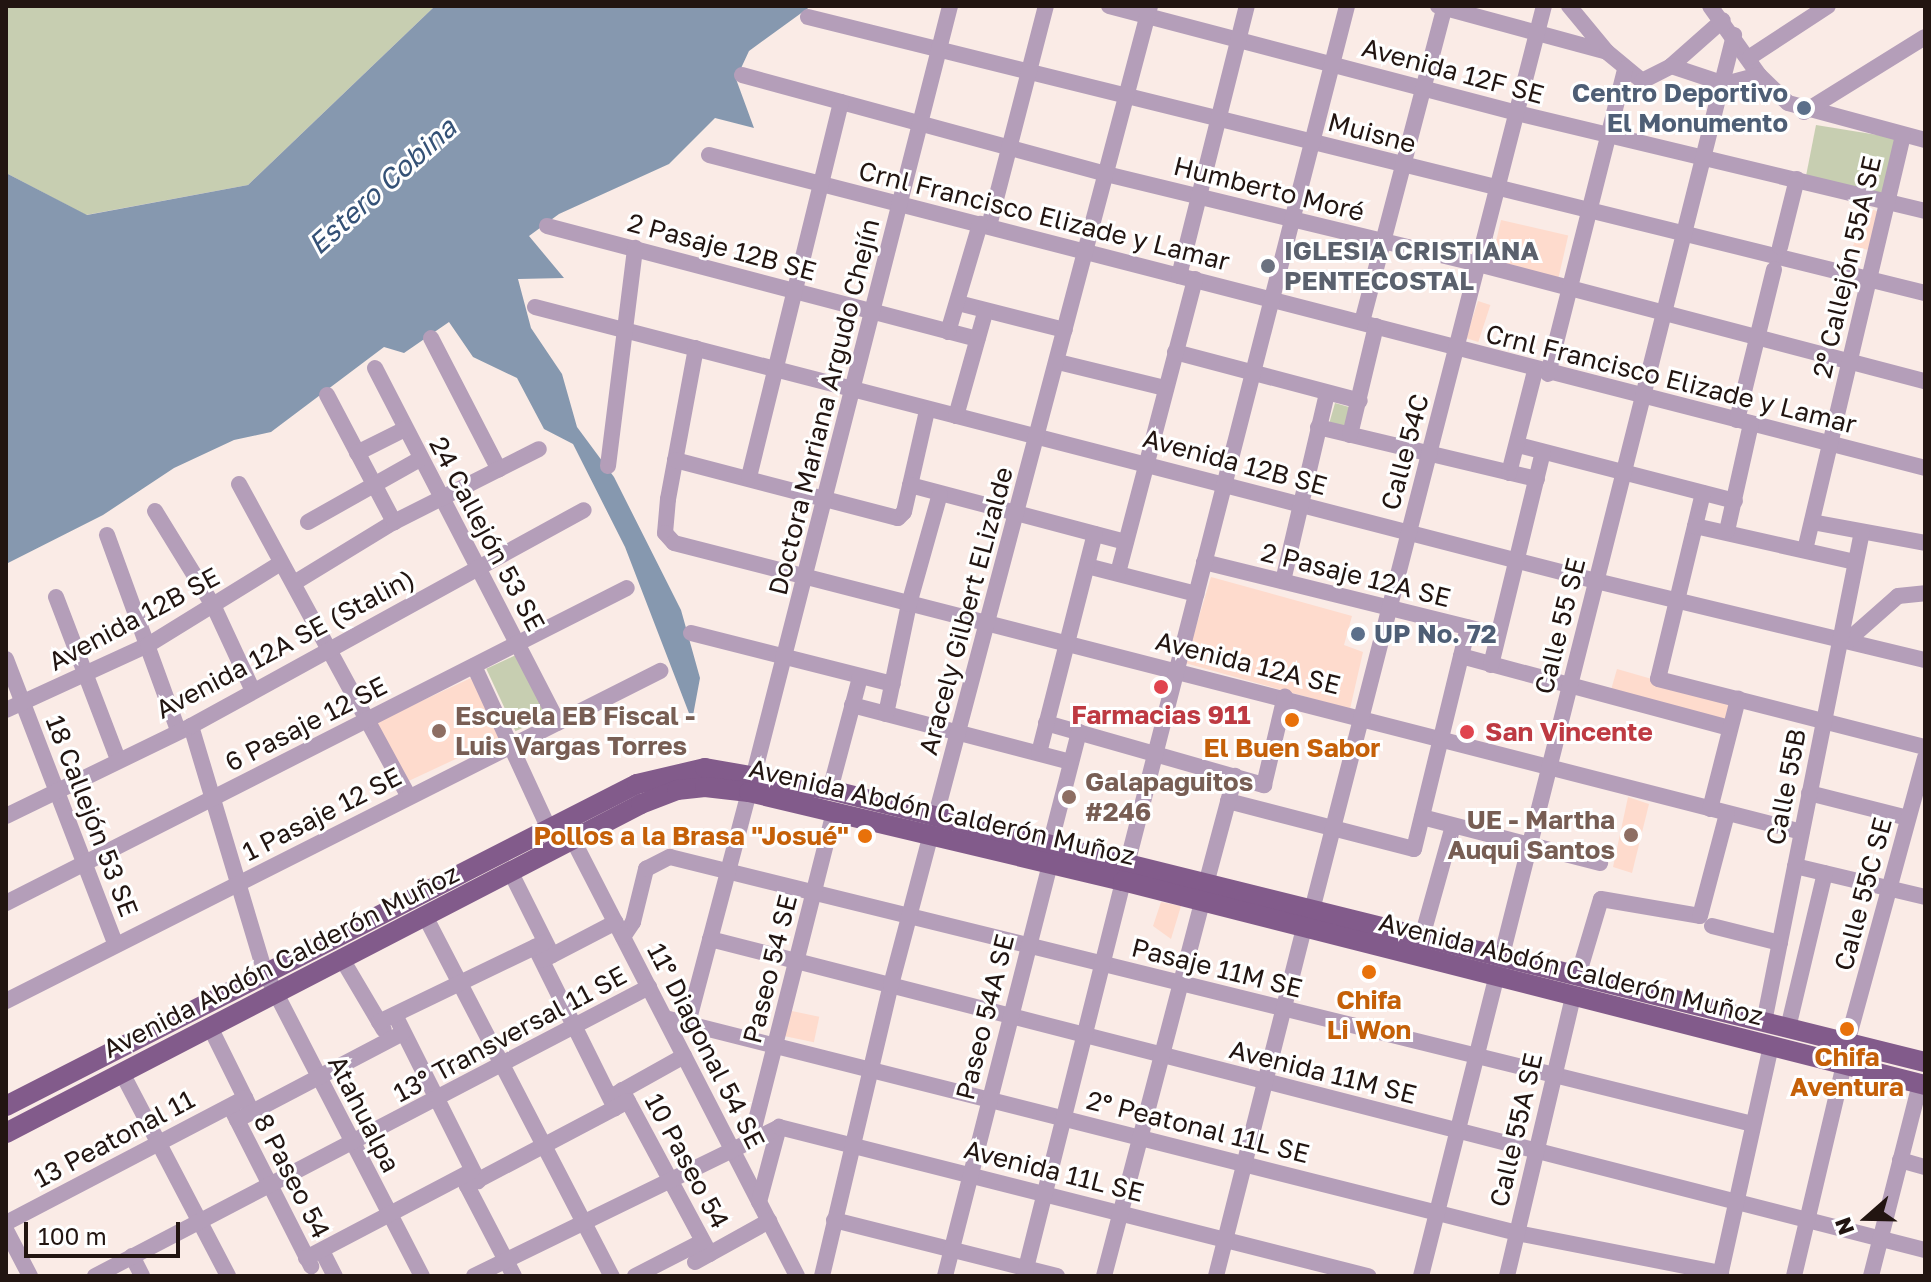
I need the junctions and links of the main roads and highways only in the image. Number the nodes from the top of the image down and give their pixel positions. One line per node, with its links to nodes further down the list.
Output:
1 (751, 783): 2 (main road, Avenida Abdón Calderón Muñoz); 2 (main road, Avenida Abdón Calderón Muñoz); 8 (main road, Avenida Abdón Calderón Muñoz); 9 (main road, Avenida Abdón Calderón Muñoz)
2 (933, 826): 3 (main road, Avenida Abdón Calderón Muñoz)
3 (1308, 919): 4 (main road, Avenida Abdón Calderón Muñoz); 4 (main road, Avenida Abdón Calderón Muñoz)
4 (1498, 966): 5 (main road, Avenida Abdón Calderón Muñoz)
5 (1575, 986): 6 (main road, Avenida Abdón Calderón Muñoz); 7 (main road, Avenida Abdón Calderón Muñoz)
6 (1925, 1062)
7 (1922, 1085)
8 (7, 1102)
9 (6, 1133)

